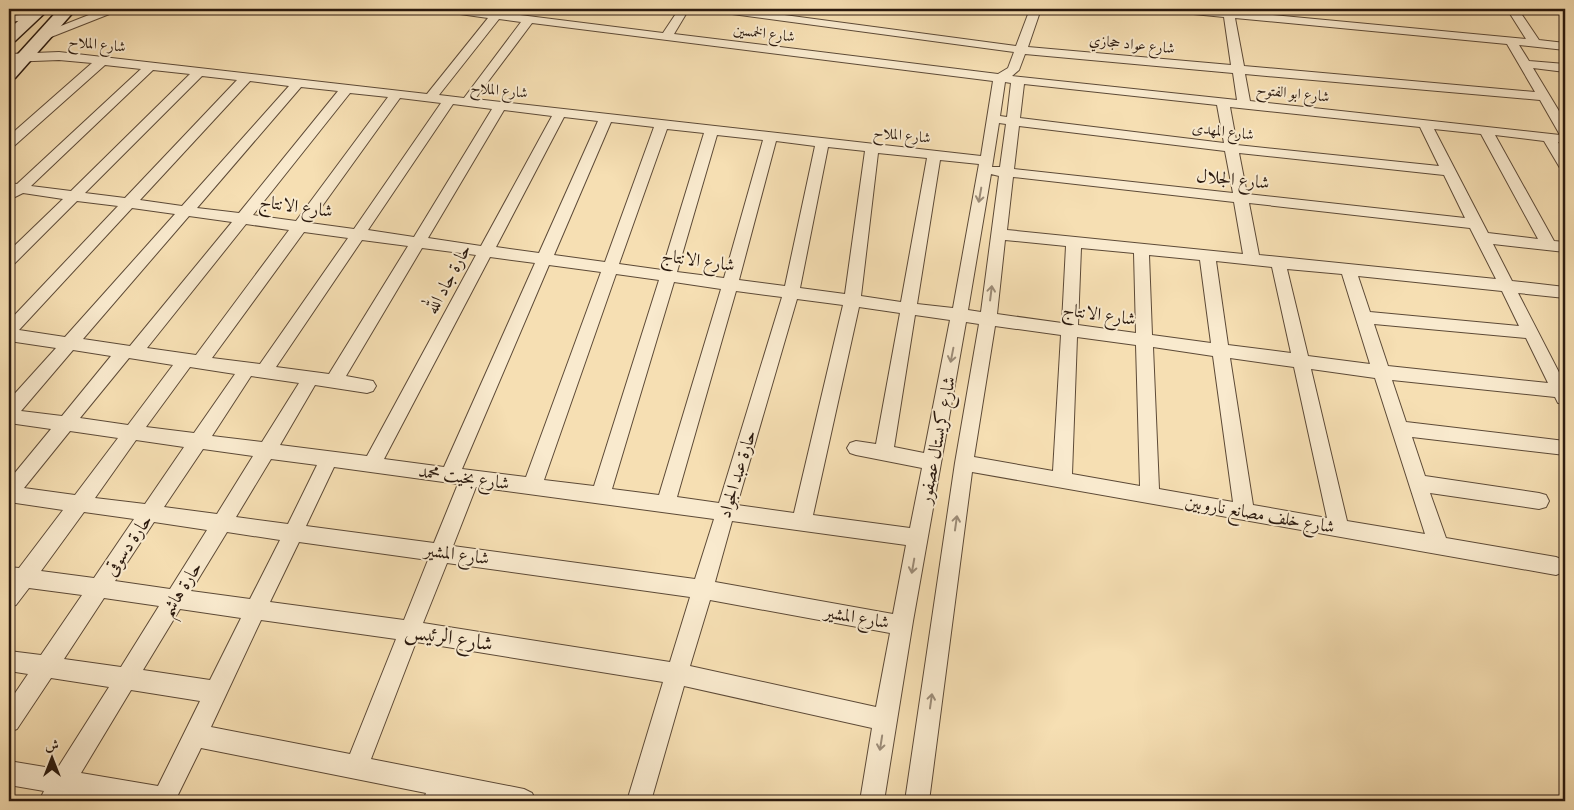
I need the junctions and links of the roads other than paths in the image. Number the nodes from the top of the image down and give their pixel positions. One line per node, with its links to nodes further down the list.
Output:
1 (68, 9): 20 (street)
2 (113, 9): 20 (street)
3 (446, 9): 11 (street, شارع الخمسين)
4 (559, 9): 17 (street)
5 (684, 9): 18 (street)
6 (717, 9): 24 (street, شارع عواد حجازي)
7 (1036, 9): 24 (street)
8 (1173, 9): 10 (street)
9 (1513, 9): 22 (street)
10 (1201, 10): 14 (street)
11 (498, 12): 16 (street, شارع الخمسين); 38 (street)
12 (37, 13): 15 (street); 19 (street)
13 (1269, 13): 14 (street); 21 (street)
14 (1229, 14): 30 (street)
15 (9, 19)
16 (528, 19): 17 (street, شارع الخمسين); 41 (street)
17 (548, 22): 18 (street, شارع الخمسين)
18 (667, 36): 33 (street, شارع الخمسين)
19 (9, 37)
20 (42, 37): 25 (street)
21 (1511, 41): 22 (street); 27 (street)
22 (1535, 43): 23 (street)
23 (1565, 46)
24 (1022, 50): 30 (street, شارع عواد حجازي); 33 (street)
25 (17, 58): 26 (street, شارع الملاح); 32 (street)
26 (102, 61): 28 (street, شارع الملاح); 58 (street)
27 (1525, 64): 29 (street); 39 (street)
28 (150, 66): 31 (street, شارع الملاح); 66 (street)
29 (1565, 68)
30 (1238, 70): 39 (street, شارع عواد حجازي); 43 (street)
31 (199, 72): 34 (street, شارع الملاح); 67 (street)
32 (9, 74)
33 (1010, 76): 42 (street, شارع ابو الفتوح); 47 (street, شارع كريستال عصفور); 48 (street, شارع كريستال عصفور)
34 (247, 78): 35 (street, شارع الملاح); 69 (street)
35 (298, 83): 36 (street, شارع الملاح); 70 (street)
36 (347, 89): 37 (street, شارع الملاح); 71 (street)
37 (397, 94): 38 (street, شارع الملاح); 73 (street)
38 (430, 98): 40 (street, شارع الملاح)
39 (1545, 98): 53 (street)
40 (450, 100): 41 (street, شارع الملاح); 74 (street, حارة دسوقى)
41 (467, 102): 44 (street, شارع الملاح)
42 (1223, 102): 43 (street, شارع ابو الفتوح); 60 (street)
43 (1244, 104): 50 (street, شارع ابو الفتوح)
44 (500, 106): 45 (street, شارع الملاح); 78 (street)
45 (560, 113): 46 (street, شارع الملاح); 82 (street, حارة جاد الله)
46 (606, 118): 49 (street, شارع الملاح); 85 (street)
47 (993, 119): 48 (street, شارع المهدى); 62 (street, شارع كريستال عصفور)
48 (1012, 122): 60 (street, شارع المهدى); 65 (street, شارع كريستال عصفور)
49 (662, 124): 51 (street, شارع الملاح); 88 (street)
50 (1425, 124): 52 (street, شارع ابو الفتوح); 64 (street)
51 (712, 130): 54 (street, شارع الملاح); 90 (street)
52 (1485, 130): 55 (street, شارع ابو الفتوح); 79 (street)
53 (1565, 132)
54 (770, 136): 57 (street, شارع الملاح); 91 (street)
55 (1548, 137): 56 (street, شارع ابو الفتوح); 63 (street)
56 (1565, 139)
57 (822, 142): 59 (street, شارع الملاح); 94 (street, حارة عبد الجواد)
58 (9, 143)
59 (872, 148): 61 (street, شارع الملاح); 95 (street)
60 (1232, 148): 64 (street, شارع المهدى); 68 (street)
61 (934, 155): 62 (street, شارع الملاح); 96 (street)
62 (985, 165): 65 (street, شارع الجلال); 97 (street, شارع كريستال عصفور, one-way to 97)
63 (1565, 165)
64 (1449, 171): 72 (street)
65 (1006, 172): 68 (street, شارع الجلال); 75 (street, شارع كريستال عصفور)
66 (12, 191): 67 (street, شارع الانتاج)
67 (74, 196): 69 (street, شارع الانتاج); 84 (street)
68 (1241, 198): 72 (street, شارع الجلال); 86 (street)
69 (129, 203): 70 (street, شارع الانتاج); 101 (street)
70 (186, 211): 71 (street, شارع الانتاج); 105 (street)
71 (242, 219): 73 (street, شارع الانتاج); 107 (street)
72 (1477, 224): 76 (street)
73 (300, 226): 74 (street, شارع الانتاج); 108 (street)
74 (358, 234): 78 (street, شارع الانتاج); 110 (street, حارة دسوقى)
75 (998, 234): 77 (street); 99 (street, شارع كريستال عصفور, one-way to 75)
76 (1484, 238): 79 (street); 92 (street)
77 (1074, 242): 81 (street); 100 (street)
78 (418, 243): 82 (street, شارع الانتاج); 113 (street)
79 (1548, 245): 80 (street)
80 (1565, 247)
81 (1141, 249): 83 (street); 104 (street)
82 (486, 252): 85 (street, شارع الانتاج); 129 (street, حارة جاد الله)
83 (1207, 255): 86 (street); 106 (street)
84 (9, 260)
85 (544, 260): 88 (street, شارع الانتاج); 130 (street)
86 (1252, 260): 87 (street)
87 (1278, 262): 89 (street); 109 (street)
88 (610, 269): 90 (street, شارع الانتاج); 133 (street)
89 (1348, 270): 92 (street); 98 (street)
90 (668, 276): 91 (street, شارع الانتاج); 135 (street)
91 (730, 285): 94 (street, شارع الانتاج); 139 (street)
92 (1509, 286): 93 (street); 102 (street)
93 (1565, 292)
94 (791, 293): 95 (street, شارع الانتاج); 140 (street, حارة عبد الجواد)
95 (852, 301): 96 (street, شارع الانتاج); 143 (street)
96 (908, 309): 97 (street, شارع الانتاج); 125 (street)
97 (960, 316): 99 (street, شارع الانتاج); 127 (street, شارع كريستال عصفور, one-way to 127)
98 (1363, 317): 102 (street); 111 (street)
99 (988, 320): 100 (street, شارع الانتاج); 128 (street, شارع كريستال عصفور)
100 (1069, 330): 104 (street, شارع الانتاج); 131 (street)
101 (9, 331)
102 (1532, 333): 115 (street)
103 (9, 335): 105 (street)
104 (1144, 340): 106 (street, شارع الانتاج); 136 (street)
105 (69, 343): 107 (street); 116 (street)
106 (1221, 351): 109 (street, شارع الانتاج); 141 (street)
107 (129, 352): 108 (street); 118 (street)
108 (193, 361): 110 (street); 120 (street)
109 (1301, 362): 111 (street, شارع الانتاج); 145 (street)
110 (256, 370): 112 (street); 121 (street, حارة دسوقى)
111 (1381, 372): 115 (street, شارع الانتاج); 119 (street)
112 (311, 378): 113 (street); 124 (street, حارة هاشم)
113 (334, 381): 114 (street)
114 (368, 386)
115 (1563, 396)
116 (9, 412)
117 (9, 416): 118 (street, شارع بخيت محمد)
118 (66, 424): 120 (street, شارع بخيت محمد); 134 (street)
119 (1400, 428): 123 (street); 132 (street)
120 (132, 432): 121 (street, شارع بخيت محمد); 138 (street)
121 (198, 441): 124 (street, شارع بخيت محمد); 142 (street, حارة دسوقى)
122 (856, 448): 125 (street)
123 (1565, 448)
124 (266, 450): 126 (street, شارع بخيت محمد); 144 (street, حارة هاشم)
125 (884, 453): 127 (street)
126 (329, 459): 129 (street, شارع بخيت محمد); 146 (street)
127 (932, 462): 147 (street, شارع كريستال عصفور)
128 (964, 463): 131 (street, شارع خلف مصانع ناروبين); 175 (street, شارع كريستال عصفور, one-way to 128)
129 (372, 464): 130 (street, شارع بخيت محمد)
130 (460, 476): 133 (street, شارع بخيت محمد); 149 (street)
131 (1062, 480): 136 (street, شارع خلف مصانع ناروبين)
132 (1418, 483): 137 (street); 148 (street)
133 (532, 486): 135 (street, شارع بخيت محمد)
134 (9, 493): 138 (street, شارع المشير)
135 (601, 495): 139 (street, شارع بخيت محمد)
136 (1150, 495): 141 (street, شارع خلف مصانع ناروبين)
137 (1539, 501)
138 (79, 504): 142 (street, شارع المشير); 151 (street)
139 (666, 504): 140 (street, شارع بخيت محمد)
140 (726, 512): 143 (street, شارع بخيت محمد); 153 (street, حارة عبد الجواد)
141 (1244, 512): 145 (street, شارع خلف مصانع ناروبين)
142 (149, 514): 144 (street, شارع المشير); 152 (street, حارة دسوقى)
143 (802, 522): 147 (street, شارع بخيت محمد)
144 (221, 524): 146 (street, شارع المشير); 155 (street, حارة هاشم)
145 (1340, 528): 148 (street, شارع خلف مصانع ناروبين)
146 (293, 534): 149 (street, شارع المشير); 156 (street)
147 (918, 538): 157 (street, شارع كريستال عصفور, one-way to 157)
148 (1438, 545): 150 (street, شارع خلف مصانع ناروبين)
149 (441, 552): 153 (street, شارع المشير); 158 (street)
150 (1556, 566)
151 (16, 577): 152 (street, شارع الرئيس); 154 (street)
152 (99, 588): 155 (street, شارع الرئيس); 160 (street, حارة دسوقى)
153 (703, 589): 157 (street, شارع المشير); 161 (street, حارة عبد الجواد)
154 (9, 598)
155 (175, 599): 156 (street, شارع الرئيس); 162 (street, حارة هاشم)
156 (256, 610): 158 (street, شارع الرئيس); 163 (street)
157 (903, 626): 164 (street, شارع كريستال عصفور)
158 (410, 631): 161 (street, شارع الرئيس); 167 (street)
159 (9, 660): 160 (street)
160 (46, 666): 162 (street); 165 (street, حارة دسوقى)
161 (677, 674): 164 (street, شارع الرئيس); 173 (street, حارة عبد الجواد)
162 (126, 678): 163 (street); 169 (street, حارة هاشم)
163 (216, 692): 166 (street)
164 (885, 720): 174 (street, شارع كريستال عصفور, one-way to 174)
165 (9, 721)
166 (195, 735): 167 (street); 171 (street)
167 (356, 768): 170 (street)
168 (9, 773): 169 (street)
169 (57, 792): 171 (street)
170 (438, 793): 172 (street)
171 (163, 800)
172 (512, 800)
173 (639, 801)
174 (872, 801)
175 (917, 801)

